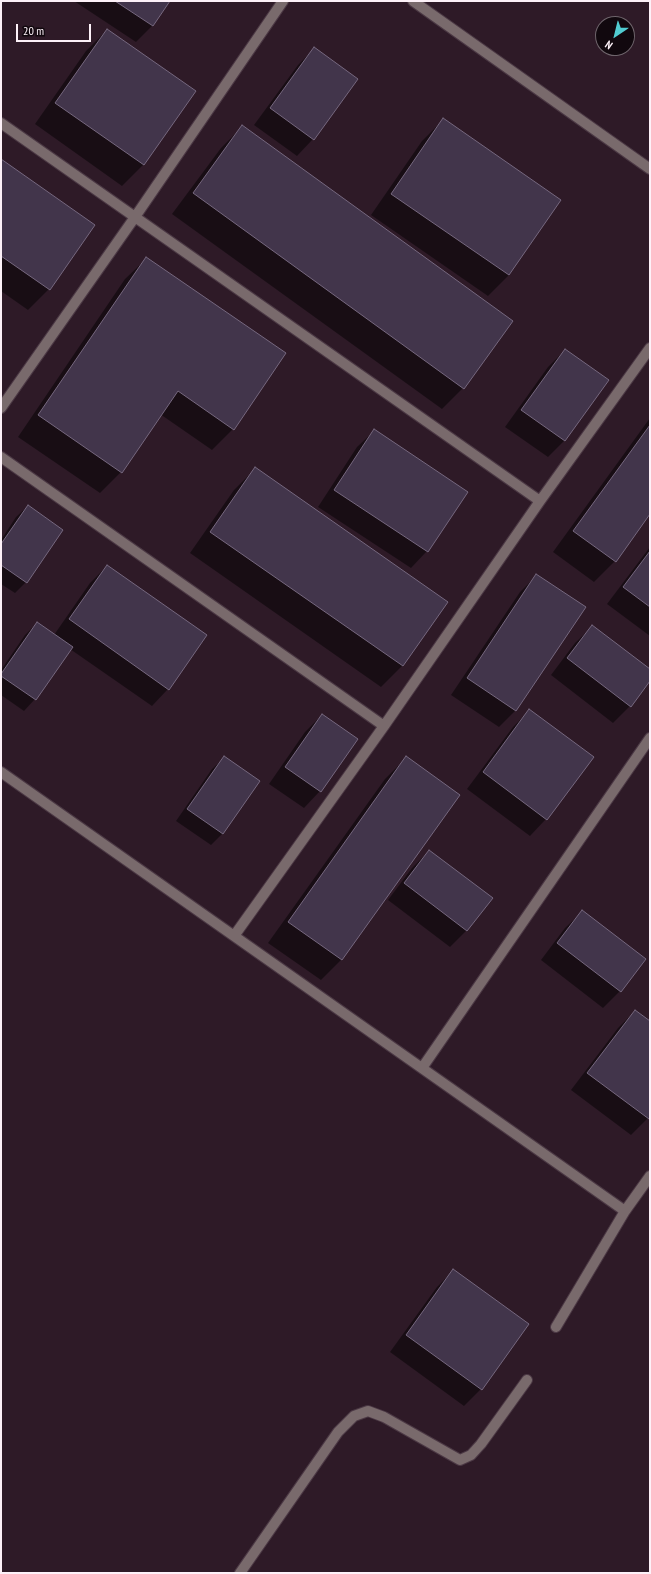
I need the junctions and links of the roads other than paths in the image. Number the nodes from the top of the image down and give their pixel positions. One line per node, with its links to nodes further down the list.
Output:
1 (283, 1): 5 (street)
2 (413, 1): 4 (street)
3 (1, 123): 5 (street)
4 (650, 169)
5 (135, 217): 7 (street); 9 (street)
6 (650, 348): 9 (street)
7 (1, 408)
8 (1, 457): 10 (street)
9 (540, 502): 10 (street)
10 (384, 726): 13 (street)
11 (650, 738): 14 (street)
12 (1, 772): 13 (street)
13 (234, 936): 14 (street)
14 (422, 1068): 16 (street)
15 (650, 1176): 16 (street)
16 (625, 1211): 17 (street)
17 (556, 1327)
18 (527, 1380): 19 (street)
19 (240, 1573)

